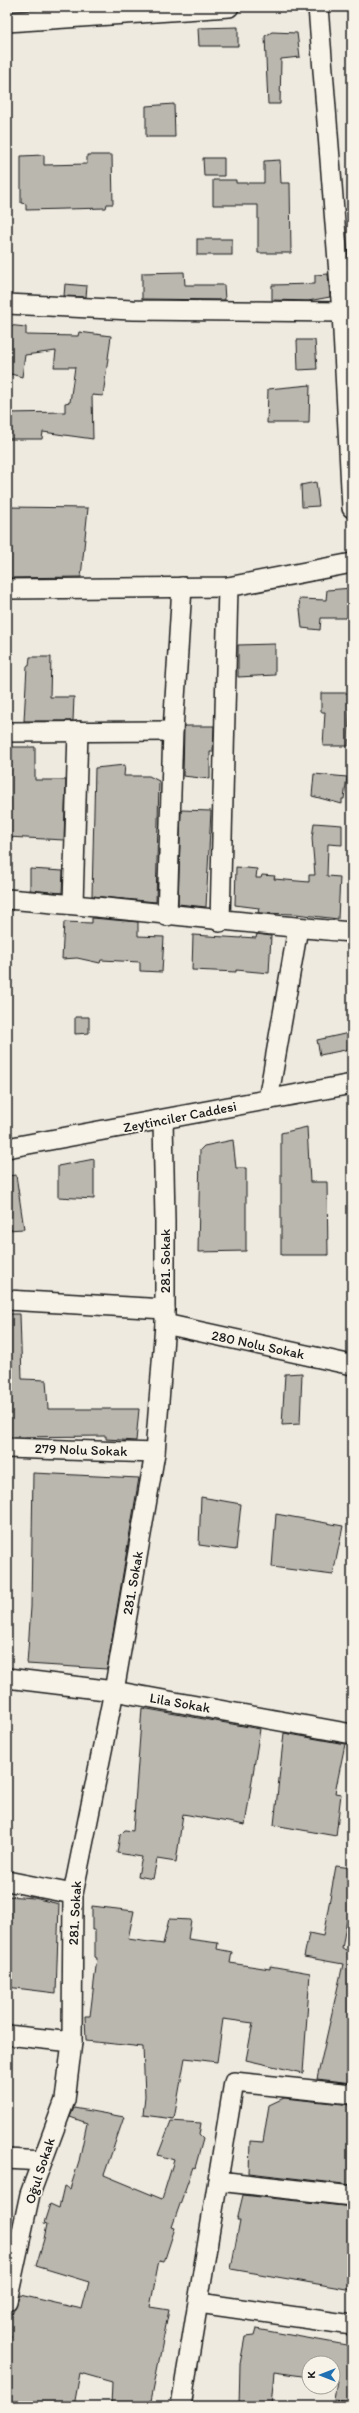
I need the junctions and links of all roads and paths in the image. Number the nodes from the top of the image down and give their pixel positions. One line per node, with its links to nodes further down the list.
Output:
1 (229, 7): 3 (street)
2 (318, 7): 5 (street)
3 (7, 22)
4 (7, 304): 5 (street)
5 (342, 312): 6 (street)
6 (352, 508)
7 (352, 563): 9 (street)
8 (182, 587): 9 (street); 10 (street); 12 (street)
9 (228, 587): 17 (street)
10 (7, 589)
11 (78, 731): 12 (street); 13 (street); 15 (street)
12 (173, 731): 16 (street)
13 (7, 732)
14 (7, 899): 15 (street)
15 (74, 904): 16 (street)
16 (167, 916): 17 (street)
17 (220, 922): 18 (street)
18 (298, 928): 19 (street); 21 (street)
19 (352, 932)
20 (352, 1084): 21 (street, Zeytinciler Caddesi)
21 (268, 1100): 22 (street, Zeytinciler Caddesi)
22 (163, 1120): 23 (street, Zeytinciler Caddesi); 25 (street, 281. Sokak)
23 (7, 1148)
24 (7, 1300): 25 (street, 280 Nolu Sokak)
25 (165, 1317): 26 (street, 280 Nolu Sokak); 28 (street, 281. Sokak)
26 (352, 1365)
27 (7, 1448): 28 (street, 279 Nolu Sokak)
28 (154, 1453): 30 (street, 281. Sokak)
29 (7, 1678): 30 (street, Lila Sokak)
30 (114, 1691): 31 (street, Lila Sokak); 33 (street, 281. Sokak)
31 (352, 1734)
32 (7, 1881): 33 (street)
33 (73, 1894): 35 (street, 281. Sokak)
34 (7, 2035): 35 (street)
35 (72, 2042): 38 (street, Oğul Sokak)
36 (352, 2094): 39 (street)
37 (7, 2159): 38 (street)
38 (42, 2161): 41 (street, Oğul Sokak)
39 (218, 2181): 40 (street); 42 (street)
40 (352, 2196)
41 (7, 2301)
42 (199, 2303): 43 (street); 44 (street)
43 (352, 2325)
44 (181, 2406)

